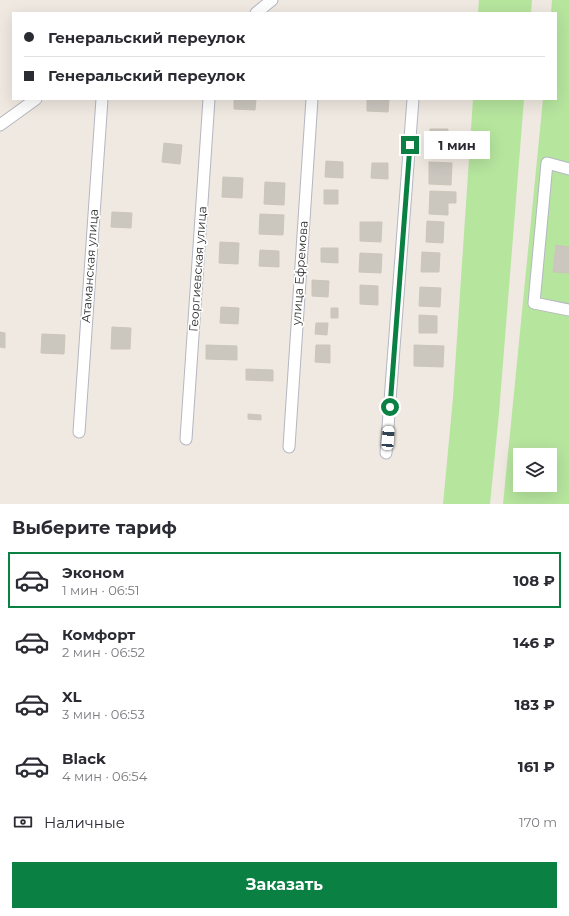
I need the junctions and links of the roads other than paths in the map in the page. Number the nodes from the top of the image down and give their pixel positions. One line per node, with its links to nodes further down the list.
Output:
1 (272, 0): 2 (street)
2 (257, 12)
3 (35, 100): 8 (street)
4 (102, 100): 11 (street, Атаманская улица)
5 (209, 100): 12 (street, Георгиевская улица)
6 (312, 100): 13 (street, улица Ефремова)
7 (414, 100): 14 (street)
8 (0, 125)
9 (569, 169): 10 (street)
10 (569, 310)
11 (79, 432)
12 (186, 439)
13 (289, 447)
14 (386, 453)

